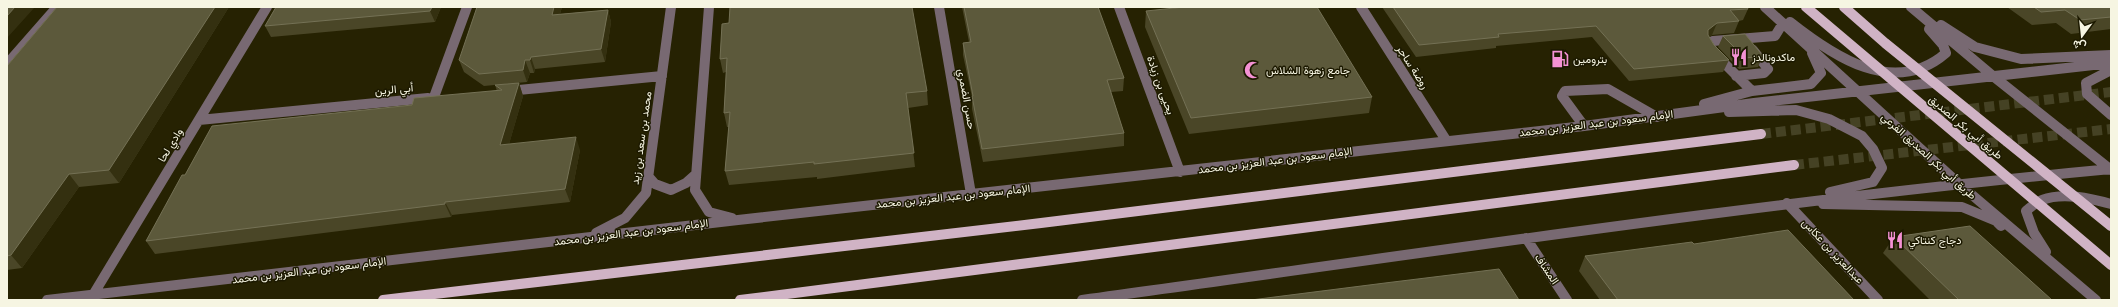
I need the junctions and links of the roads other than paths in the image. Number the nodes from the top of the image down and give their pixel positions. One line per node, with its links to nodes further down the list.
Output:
1 (56, 7): 18 (street)
2 (267, 7): 28 (street, وادي لحا)
3 (468, 7): 28 (street, أبي الرين)
4 (671, 7): 20 (street, محمد بن سعد بن زيد)
5 (709, 7): 35 (street)
6 (939, 7): 38 (street, حسن الضمري)
7 (1119, 7): 34 (street, يحيى بن زيادة)
8 (1360, 7): 31 (street, روضة ساجر)
9 (1765, 7): 14 (street, طريق أبي بكر الصديق الفرعي)
10 (1771, 7): 13 (street)
11 (1806, 7): 45 (main road, طريق أبي بكر الصديق, bridge)
12 (1844, 7): 42 (main road, طريق أبي بكر الصديق, bridge)
13 (1911, 7): 16 (street); 22 (street)
14 (1783, 23): 15 (street); 23 (street); 25 (street, طريق أبي بكر الصديق الفرعي)
15 (1744, 40): 21 (street); 21 (street)
16 (2111, 55)
17 (2111, 63): 22 (street, الإمام سعود بن عبد العزيز بن محمد)
18 (7, 64)
19 (2111, 70): 26 (street)
20 (662, 76): 24 (street); 36 (street, محمد بن سعد بن زيد)
21 (1736, 76): 23 (street)
22 (1993, 76): 25 (street, الإمام سعود بن عبد العزيز بن محمد); 33 (street)
23 (1752, 91): 27 (street)
24 (496, 92)
25 (1858, 92): 27 (street, الإمام سعود بن عبد العزيز بن محمد); 37 (street, طريق أبي بكر الصديق الفرعي)
26 (2111, 115)
27 (1655, 117): 29 (street, الإمام سعود بن عبد العزيز بن محمد); 29 (street); 39 (street)
28 (199, 120): 46 (street, وادي لحا)
29 (1584, 126): 31 (street, الإمام سعود بن عبد العزيز بن محمد)
30 (1761, 134): 48 (main road)
31 (1446, 140): 34 (street, الإمام سعود بن عبد العزيز بن محمد)
32 (1794, 165): 49 (main road)
33 (2111, 170): 37 (street)
34 (1180, 172): 38 (street, الإمام سعود بن عبد العزيز بن محمد)
35 (695, 175): 36 (street); 41 (street)
36 (648, 176): 43 (street, محمد بن سعد بن زيد)
37 (1958, 183): 39 (street); 54 (street, طريق أبي بكر الصديق الفرعي)
38 (972, 194): 41 (street, الإمام سعود بن عبد العزيز بن محمد)
39 (1787, 202): 44 (street); 52 (street, عبدالعزيز بن عكاس); 53 (street, طريق أبي بكر الصديق الفرعي)
40 (2111, 204): 54 (street)
41 (738, 220): 43 (street, الإمام سعود بن عبد العزيز بن محمد)
42 (2111, 226)
43 (582, 238): 46 (street, الإمام سعود بن عبد العزيز بن محمد)
44 (1526, 238): 50 (street); 51 (street, المشاف)
45 (2111, 265)
46 (93, 295): 47 (street, الإمام سعود بن عبد العزيز بن محمد)
47 (47, 300)
48 (383, 300)
49 (740, 300)
50 (1082, 300)
51 (1567, 300)
52 (1878, 300)
53 (2088, 300)
54 (2098, 300)

